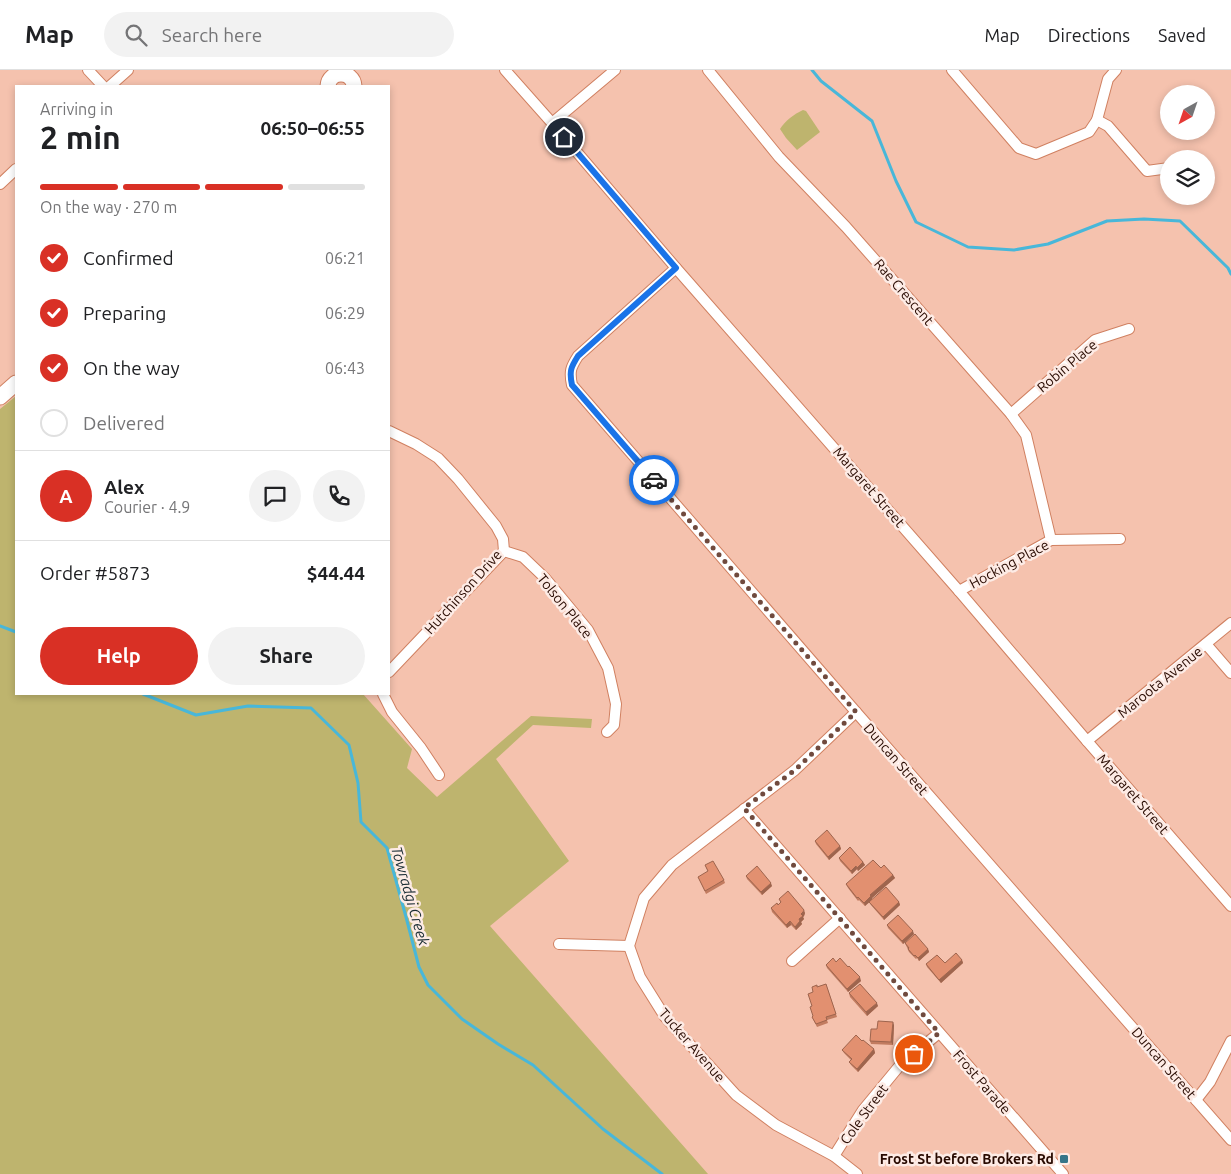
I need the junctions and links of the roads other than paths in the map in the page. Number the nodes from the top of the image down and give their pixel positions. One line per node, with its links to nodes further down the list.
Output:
1 (88, 70): 10 (street)
2 (128, 70): 11 (street)
3 (505, 70): 13 (street, Margaret Street)
4 (616, 70): 13 (street)
5 (708, 70): 21 (street, Rae Crescent)
6 (952, 70): 12 (street)
7 (1116, 70): 12 (street)
8 (330, 77): 9 (main road)
9 (356, 78)
10 (101, 85)
11 (111, 85)
12 (1097, 120): 14 (street)
13 (552, 123): 17 (street, Margaret Street)
14 (1160, 169)
15 (15, 170): 16 (street)
16 (0, 184)
17 (676, 268): 26 (street, Margaret Street); 32 (street, Duncan Street)
18 (1130, 329): 21 (street, Robin Place)
19 (15, 384): 20 (main road)
20 (0, 397)
21 (1011, 414): 24 (street, Rae Crescent)
22 (390, 431): 25 (street, Hutchinson Drive)
23 (1120, 539): 24 (street, Hocking Place)
24 (1051, 540): 26 (street, Hocking Place)
25 (504, 551): 29 (street, Hutchinson Drive); 33 (street, Tolson Place)
26 (959, 591): 34 (street, Margaret Street)
27 (1231, 623): 28 (street, Maroota Avenue)
28 (1206, 644): 30 (street); 34 (street, Maroota Avenue)
29 (390, 671)
30 (1231, 673)
31 (383, 695): 35 (street)
32 (856, 712): 36 (street); 44 (street, Duncan Street)
33 (607, 732)
34 (1087, 742): 37 (street, Margaret Street)
35 (439, 775)
36 (744, 808): 38 (street, Frost Parade); 40 (street)
37 (1231, 906)
38 (840, 918): 41 (street); 42 (street, Frost Parade)
39 (559, 944): 40 (street)
40 (629, 946): 46 (street, Tucker Avenue)
41 (792, 961)
42 (939, 1033): 46 (street, Cole Street); 48 (street, Frost Parade)
43 (1231, 1041): 44 (street)
44 (1196, 1100): 45 (street, Duncan Street)
45 (1231, 1140)
46 (834, 1156): 47 (street, Tucker Avenue)
47 (857, 1174)
48 (1062, 1174)

